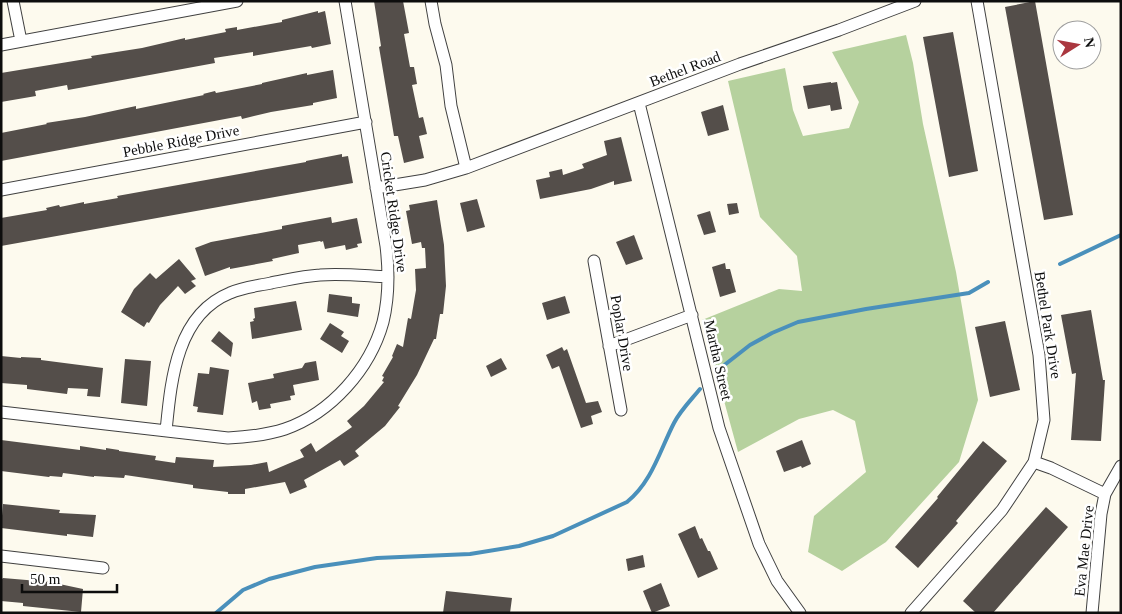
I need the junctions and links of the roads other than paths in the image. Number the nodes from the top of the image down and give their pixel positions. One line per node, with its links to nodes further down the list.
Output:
1 (13, 1): 7 (street)
2 (237, 1): 7 (street)
3 (345, 1): 10 (street, Cricket Ridge Drive)
4 (431, 1): 11 (street)
5 (916, 1): 9 (street, Bethel Road)
6 (977, 1): 21 (street, Bethel Park Drive)
7 (21, 41): 8 (street)
8 (1, 45)
9 (638, 103): 11 (street, Bethel Road); 16 (street, Martha Street)
10 (366, 122): 12 (street, Cricket Ridge Drive); 13 (street, Pebble Ridge Drive)
11 (466, 168): 12 (street, Bethel Road)
12 (376, 188): 15 (street, Cricket Ridge Drive)
13 (1, 190)
14 (594, 261): 17 (street, Poplar Drive)
15 (388, 278): 20 (street, Cricket Ridge Drive); 20 (street)
16 (692, 315): 17 (street); 26 (street, Martha Street)
17 (609, 346): 18 (street, Poplar Drive)
18 (621, 410)
19 (1, 412): 20 (street, Cricket Ridge Drive)
20 (166, 431)
21 (1034, 462): 23 (street); 27 (street, Bethel Park Drive)
22 (1121, 466): 23 (street, Eva Mae Drive)
23 (1105, 494): 28 (street, Eva Mae Drive)
24 (1, 556): 25 (street)
25 (103, 568)
26 (800, 613)
27 (911, 613)
28 (1092, 613)

